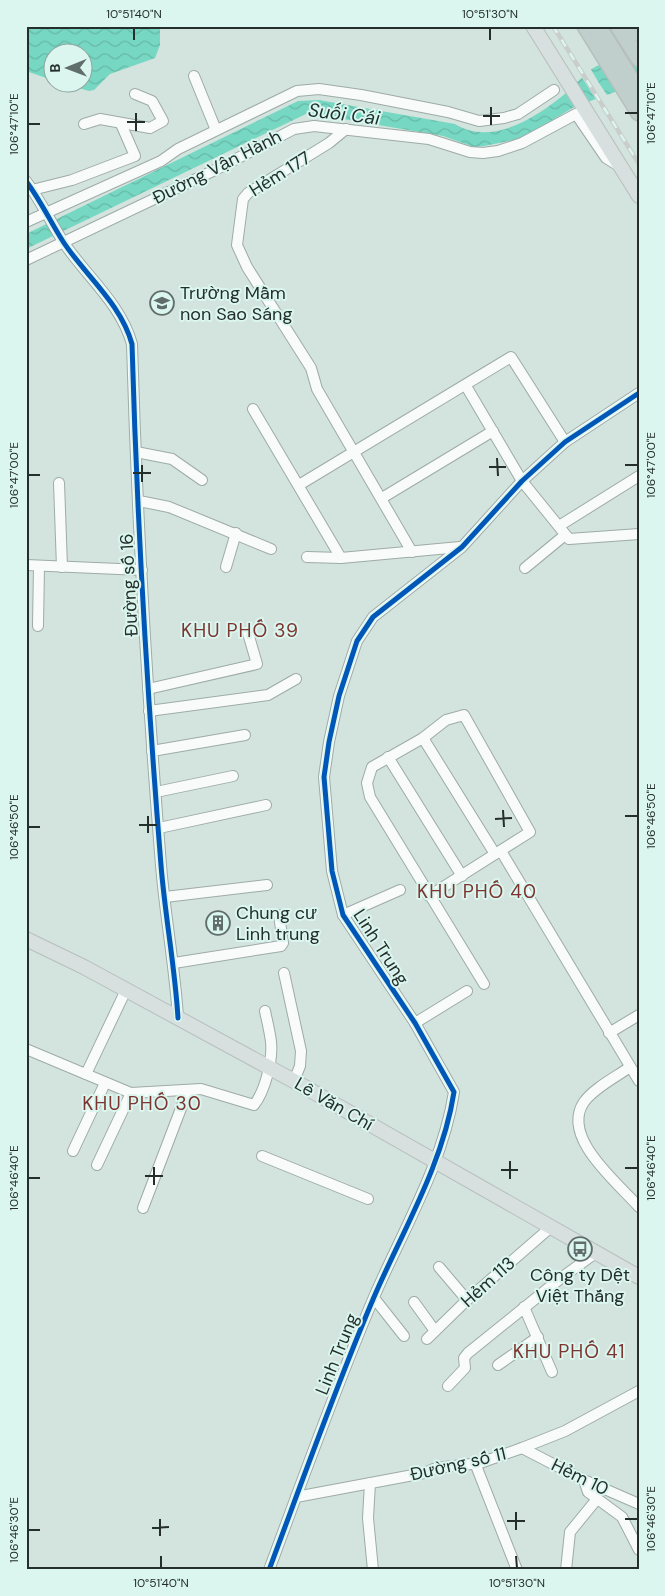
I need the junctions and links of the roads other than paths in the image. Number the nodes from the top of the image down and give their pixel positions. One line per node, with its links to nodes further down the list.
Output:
1 (533, 26): 8 (main road)
2 (540, 26): 8 (main road)
3 (585, 26): 14 (highway)
4 (598, 26): 12 (highway)
5 (618, 26): 9 (highway)
6 (634, 26): 7 (highway)
7 (639, 33)
8 (552, 52): 15 (main road)
9 (639, 59)
10 (194, 76): 19 (street)
11 (554, 90): 19 (street, Đường Vận Hành)
12 (639, 92)
13 (135, 94): 17 (street)
14 (638, 111)
15 (596, 122): 20 (main road); 22 (main road)
16 (84, 124): 17 (street)
17 (121, 124): 21 (street)
18 (346, 129): 20 (street, Đường Vận Hành); 26 (street, Đường Vận Hành); 34 (street, Hẻm 177)
19 (216, 130): 24 (street, Đường Vận Hành)
20 (621, 168): 23 (main road)
21 (29, 185): 24 (street, Đường số 16)
22 (639, 185)
23 (639, 196)
24 (49, 215): 25 (street, Đường Vận Hành); 26 (street, Đường số 16)
25 (26, 222)
26 (62, 240): 27 (street, Đường Vận Hành); 33 (street, Đường số 16)
27 (26, 260)
28 (466, 386): 31 (street); 32 (street); 34 (street)
29 (639, 393): 32 (street, Linh Trung)
30 (253, 409): 39 (street)
31 (493, 431): 37 (street); 40 (street)
32 (566, 442): 37 (street, Linh Trung)
33 (136, 452): 36 (street); 41 (street, Đường số 16)
34 (356, 452): 39 (street); 40 (street, Hẻm 177)
35 (639, 476): 42 (street)
36 (202, 480)
37 (522, 481): 42 (street); 46 (street, Linh Trung)
38 (59, 483): 53 (street)
39 (299, 485): 50 (street)
40 (382, 498): 48 (street, Hẻm 177)
41 (139, 501): 43 (street); 56 (street, Đường số 16)
42 (558, 526): 45 (street)
43 (236, 534): 47 (street); 54 (street)
44 (639, 534): 45 (street)
45 (565, 535): 55 (street)
46 (462, 547): 48 (street); 77 (street, Linh Trung)
47 (271, 548)
48 (412, 552): 50 (street)
49 (307, 557): 50 (street)
50 (341, 558)
51 (26, 565): 52 (street)
52 (39, 566): 53 (street); 57 (street)
53 (62, 567): 56 (street)
54 (226, 567)
55 (525, 568)
56 (142, 570): 60 (street, Đường số 16)
57 (38, 626)
58 (248, 634): 60 (street)
59 (296, 679): 61 (street)
60 (148, 689): 61 (street, Đường số 16)
61 (148, 710): 64 (street, Đường số 16)
62 (245, 734): 64 (street)
63 (423, 738): 65 (street); 70 (street); 70 (street)
64 (152, 751): 67 (street, Đường số 16)
65 (388, 758): 71 (street); 74 (street)
66 (233, 776): 67 (street)
67 (156, 792): 69 (street, Đường số 16)
68 (266, 805): 69 (street)
69 (159, 828): 75 (street, Đường số 16)
70 (498, 852): 71 (street); 88 (street)
71 (462, 876): 74 (street)
72 (267, 885): 75 (street)
73 (400, 890): 77 (street)
74 (429, 896): 81 (street)
75 (165, 897): 79 (street, Đường số 16)
76 (280, 915): 79 (street)
77 (343, 915): 87 (street, Linh Trung)
78 (26, 939): 82 (main road, Lê Văn Chí)
79 (174, 963): 86 (street, Đường số 16)
80 (284, 973): 93 (street)
81 (484, 984)
82 (126, 990): 86 (main road, Lê Văn Chí); 92 (street)
83 (467, 991): 87 (street)
84 (265, 1011): 90 (street)
85 (639, 1015): 88 (street)
86 (178, 1018): 90 (main road, Lê Văn Chí)
87 (415, 1023): 100 (street, Linh Trung)
88 (609, 1033): 91 (street)
89 (26, 1049): 92 (street)
90 (269, 1067): 93 (main road, Lê Văn Chí); 96 (street)
91 (630, 1067): 94 (street); 103 (street)
92 (86, 1074): 95 (street)
93 (294, 1081): 100 (main road, Lê Văn Chí)
94 (639, 1081)
95 (105, 1082): 97 (street); 98 (street)
96 (188, 1090): 97 (street); 104 (street)
97 (131, 1093): 101 (street)
98 (73, 1151)
99 (262, 1156): 102 (street)
100 (435, 1162): 105 (main road, Lê Văn Chí); 109 (street, Linh Trung)
101 (97, 1165)
102 (368, 1199)
103 (639, 1207)
104 (143, 1208)
105 (551, 1226): 106 (main road, Lê Văn Chí); 110 (street, Hẻm 113)
106 (597, 1252): 108 (main road, Lê Văn Chí); 112 (street)
107 (439, 1267): 110 (street)
108 (639, 1277)
109 (374, 1298): 114 (street); 125 (street, Linh Trung)
110 (466, 1300): 113 (street, Hẻm 113)
111 (414, 1302): 113 (street)
112 (524, 1308): 115 (street); 119 (street)
113 (435, 1331): 116 (street, Hẻm 113)
114 (404, 1336)
115 (538, 1337): 117 (street); 118 (street)
116 (427, 1339)
117 (498, 1364)
118 (552, 1372)
119 (448, 1386)
120 (639, 1392): 121 (street, Đường số 11)
121 (522, 1448): 122 (street, Đường số 11); 123 (street, Hẻm 10)
122 (475, 1463): 124 (street, Đường số 11); 132 (street)
123 (584, 1480): 126 (street); 127 (street, Hẻm 10)
124 (370, 1483): 125 (street, Đường số 11); 131 (street)
125 (296, 1497): 130 (street, Linh Trung)
126 (597, 1499): 128 (street); 133 (street)
127 (635, 1502): 128 (street)
128 (622, 1517): 129 (street)
129 (639, 1550)
130 (269, 1570)
131 (373, 1570)
132 (517, 1570)
133 (566, 1570)

